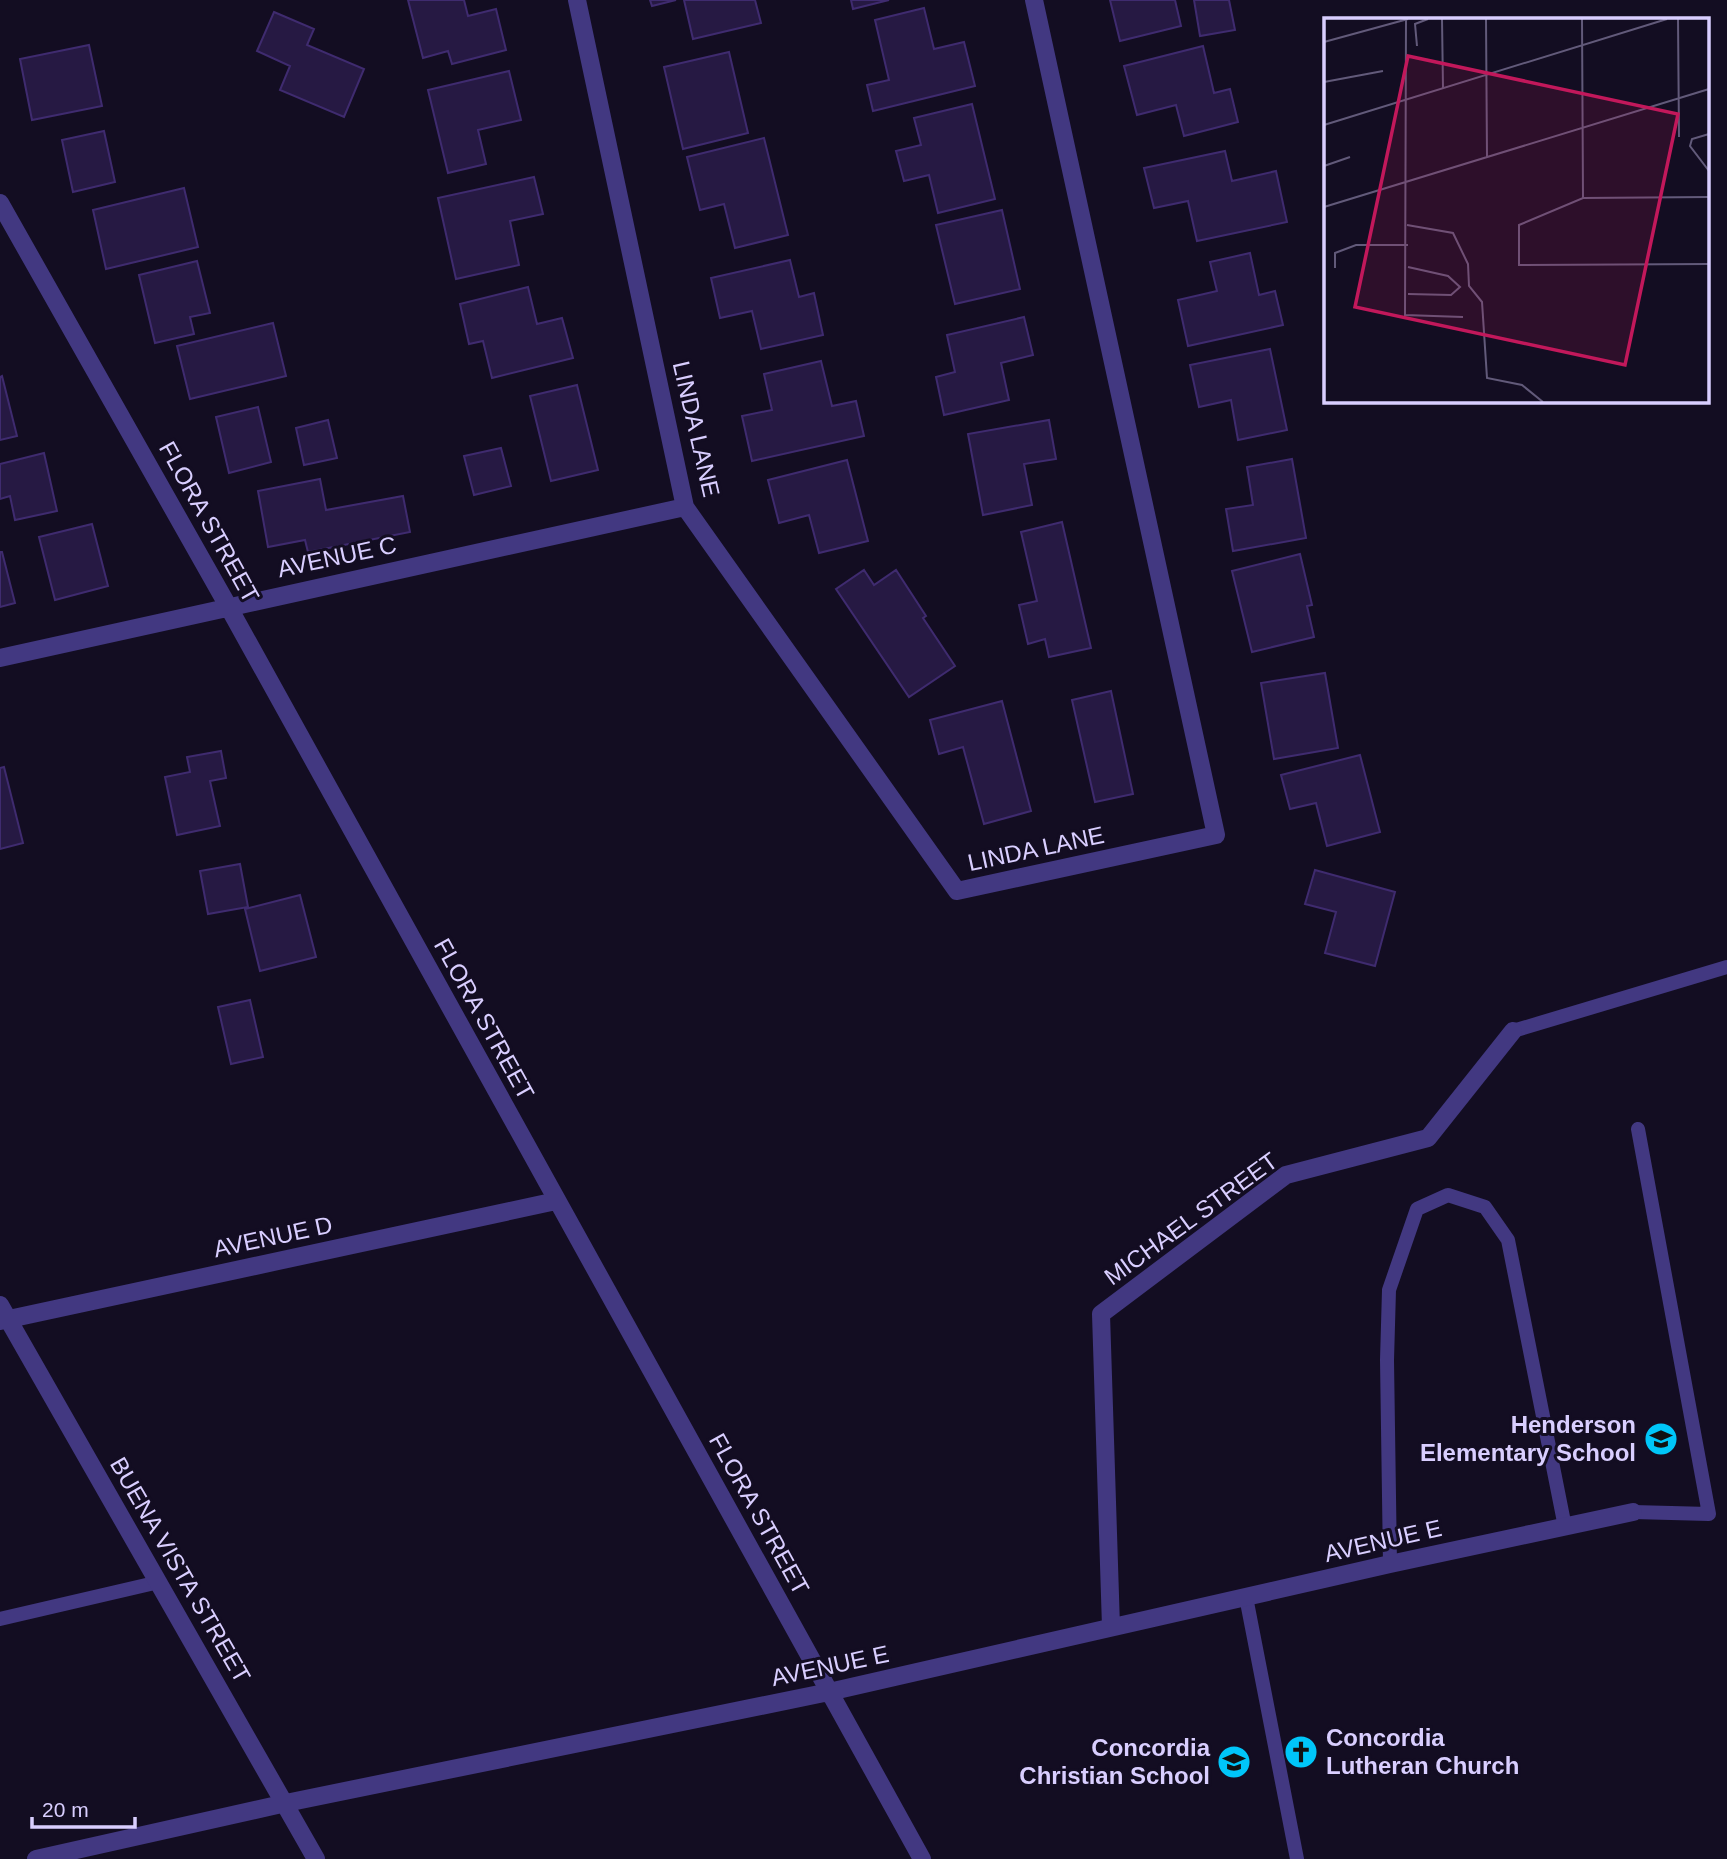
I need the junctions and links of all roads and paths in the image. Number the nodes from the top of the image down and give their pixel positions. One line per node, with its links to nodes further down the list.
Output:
1 (576, 0): 4 (street, LINDA LANE)
2 (1034, 0): 4 (street, LINDA LANE)
3 (0, 203): 5 (street, FLORA STREET)
4 (685, 507): 5 (street, AVENUE C)
5 (228, 606): 6 (street, AVENUE C); 10 (street, FLORA STREET)
6 (0, 658)
7 (1727, 967): 8 (lane, MICHAEL STREET)
8 (1513, 1031): 18 (street, MICHAEL STREET)
9 (1638, 1129): 12 (lane)
10 (556, 1201): 11 (street, AVENUE D); 19 (street, FLORA STREET)
11 (3, 1315): 15 (street, BUENA VISTA STREET)
12 (1633, 1512): 13 (street, AVENUE E)
13 (1565, 1527): 14 (street, AVENUE E); 14 (lane)
14 (1390, 1564): 16 (street, AVENUE E)
15 (159, 1582): 17 (lane); 20 (street, BUENA VISTA STREET)
16 (1246, 1597): 18 (street, AVENUE E); 24 (lane)
17 (0, 1619)
18 (1111, 1627): 19 (street, AVENUE E)
19 (829, 1692): 20 (street, AVENUE E); 23 (street, FLORA STREET)
20 (286, 1803): 21 (street, AVENUE E); 22 (street, BUENA VISTA STREET)
21 (36, 1859)
22 (316, 1859)
23 (922, 1859)
24 (1297, 1859)

